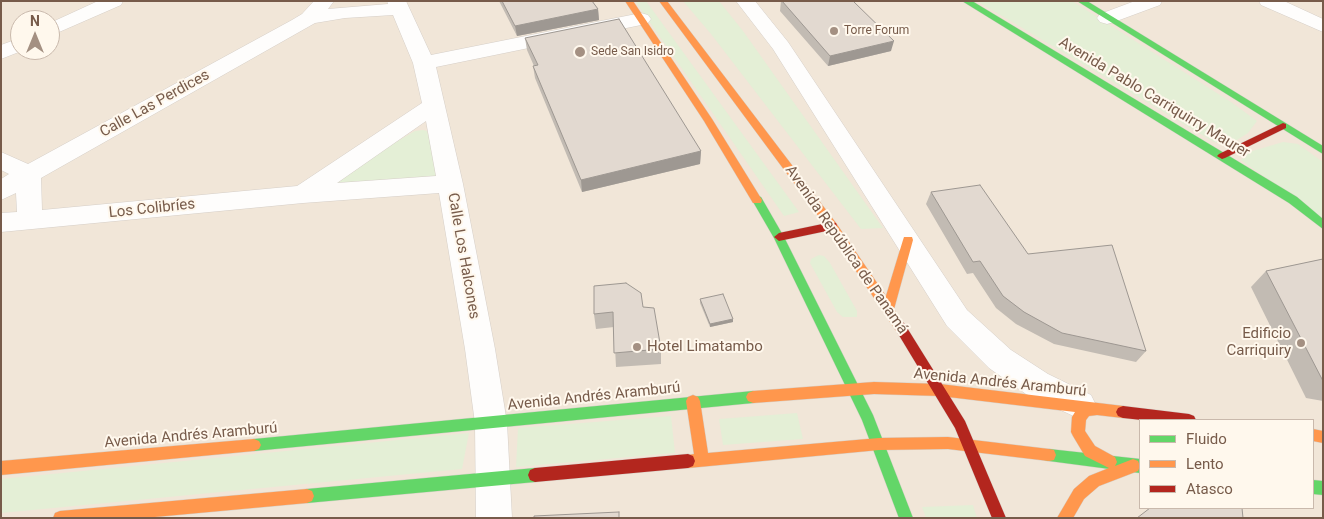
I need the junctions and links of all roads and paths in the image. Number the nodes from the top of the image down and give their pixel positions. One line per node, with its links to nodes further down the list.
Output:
1 (114, 1): 14 (street)
2 (325, 1): 11 (street, Calle Las Perdices)
3 (629, 1): 13 (main road)
4 (663, 1): 29 (main road, Avenida República de Panamá)
5 (745, 1): 31 (street)
6 (966, 1): 20 (main road, Avenida Pablo Carriquirry Maurer)
7 (1081, 1): 12 (main road)
8 (1153, 1): 12 (street)
9 (1268, 1): 15 (street)
10 (397, 5): 11 (street, Calle Las Perdices); 16 (street, Calle Los Halcones)
11 (309, 18): 22 (street, Calle Las Perdices)
12 (1107, 18): 18 (main road)
13 (641, 19): 16 (street); 30 (main road)
14 (60, 25)
15 (1323, 26)
16 (424, 63): 17 (street, Calle Los Halcones)
17 (434, 105): 23 (street, Calle Los Halcones); 25 (street, Los Colibríes)
18 (1283, 126): 19 (main road); 20 (main road)
19 (1323, 151)
20 (1222, 156): 28 (main road, Avenida Pablo Carriquirry Maurer)
21 (1, 160): 22 (street)
22 (28, 174): 24 (street, Calle Las Perdices); 26 (street)
23 (450, 184): 25 (street, Los Colibríes); 38 (street, Calle Los Halcones)
24 (1, 191)
25 (303, 194): 26 (street, Los Colibríes)
26 (30, 220): 27 (street, Los Colibríes)
27 (1, 223)
28 (1323, 224)
29 (832, 226): 30 (main road); 32 (main road, Avenida República de Panamá)
30 (779, 237): 33 (main road)
31 (908, 240): 32 (main road); 36 (street)
32 (888, 309): 34 (main road, Avenida República de Panamá)
33 (855, 389): 34 (main road, Avenida Andrés Aramburú); 35 (main road, Avenida Andrés Aramburú); 39 (main road)
34 (940, 390): 36 (main road, Avenida Andrés Aramburú); 40 (main road, Avenida República de Panamá)
35 (693, 401): 38 (main road, Avenida Andrés Aramburú); 41 (main road)
36 (1090, 408): 37 (main road, Avenida Andrés Aramburú); 42 (main road)
37 (1181, 419)
38 (491, 423): 44 (main road, Avenida Andrés Aramburú); 45 (street, Calle Los Halcones)
39 (879, 444): 40 (main road); 41 (main road); 48 (main road)
40 (970, 446): 42 (main road); 49 (main road, Avenida República de Panamá)
41 (702, 459): 45 (main road)
42 (1112, 462): 43 (main road)
43 (1136, 466): 50 (main road)
44 (1, 468)
45 (494, 477): 46 (main road); 47 (street, Calle Los Halcones)
46 (60, 518)
47 (494, 518)
48 (906, 518)
49 (999, 518)
50 (1064, 518)

